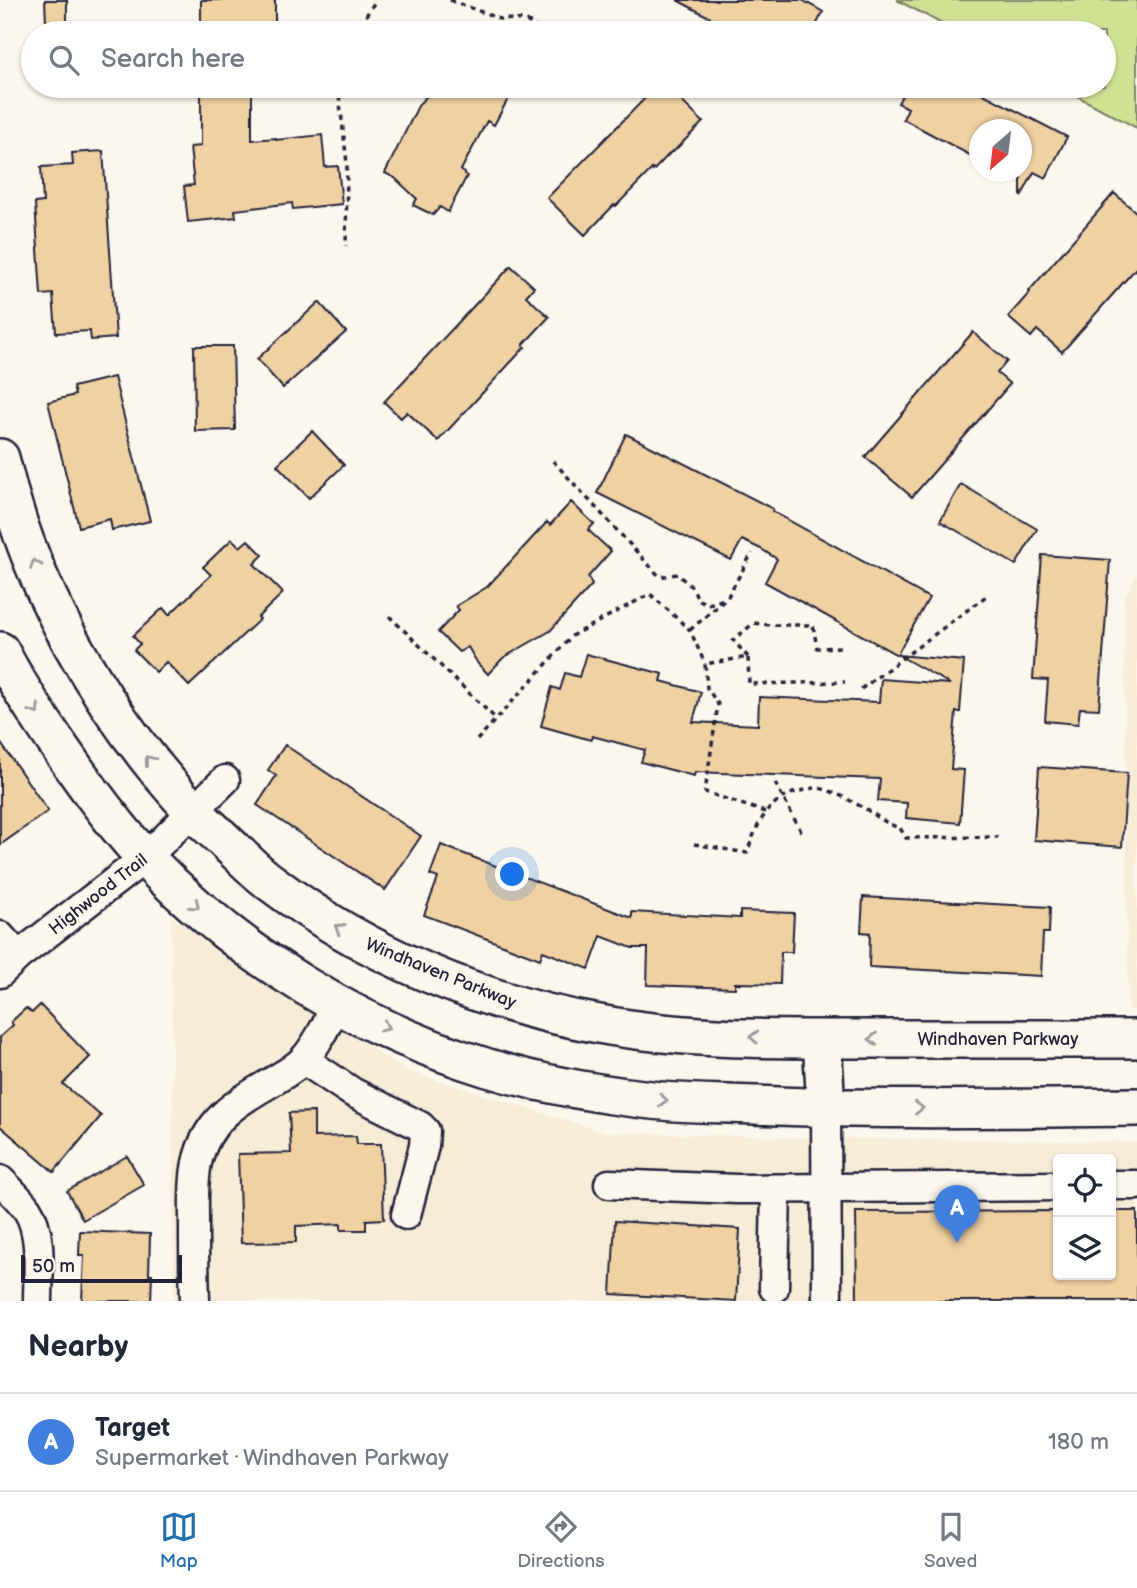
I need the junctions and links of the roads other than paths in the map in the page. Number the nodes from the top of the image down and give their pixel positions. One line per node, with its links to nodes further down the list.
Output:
1 (0, 458): 4 (main road, Windhaven Parkway, one-way to 1)
2 (0, 651): 5 (main road, one-way to 5)
3 (225, 780): 4 (street, Highwood Trail)
4 (193, 812): 5 (street, Highwood Trail); 8 (main road, Windhaven Parkway, one-way to 4)
5 (145, 858): 6 (street, Highwood Trail); 7 (main road, one-way to 7)
6 (6, 955)
7 (337, 1004): 10 (street); 12 (main road, one-way to 12)
8 (822, 1039): 9 (main road, Windhaven Parkway, one-way to 8); 12 (main road)
9 (1137, 1039)
10 (304, 1060): 20 (street); 23 (street)
11 (1137, 1107): 12 (main road, one-way to 11)
12 (826, 1108): 18 (street)
13 (0, 1180): 22 (street)
14 (609, 1184): 19 (street)
15 (1116, 1185): 16 (street)
16 (1137, 1185)
17 (1053, 1186): 18 (street)
18 (827, 1188): 19 (street); 24 (street)
19 (776, 1189): 21 (street)
20 (406, 1215)
21 (774, 1288)
22 (38, 1301)
23 (195, 1301)
24 (827, 1301)

